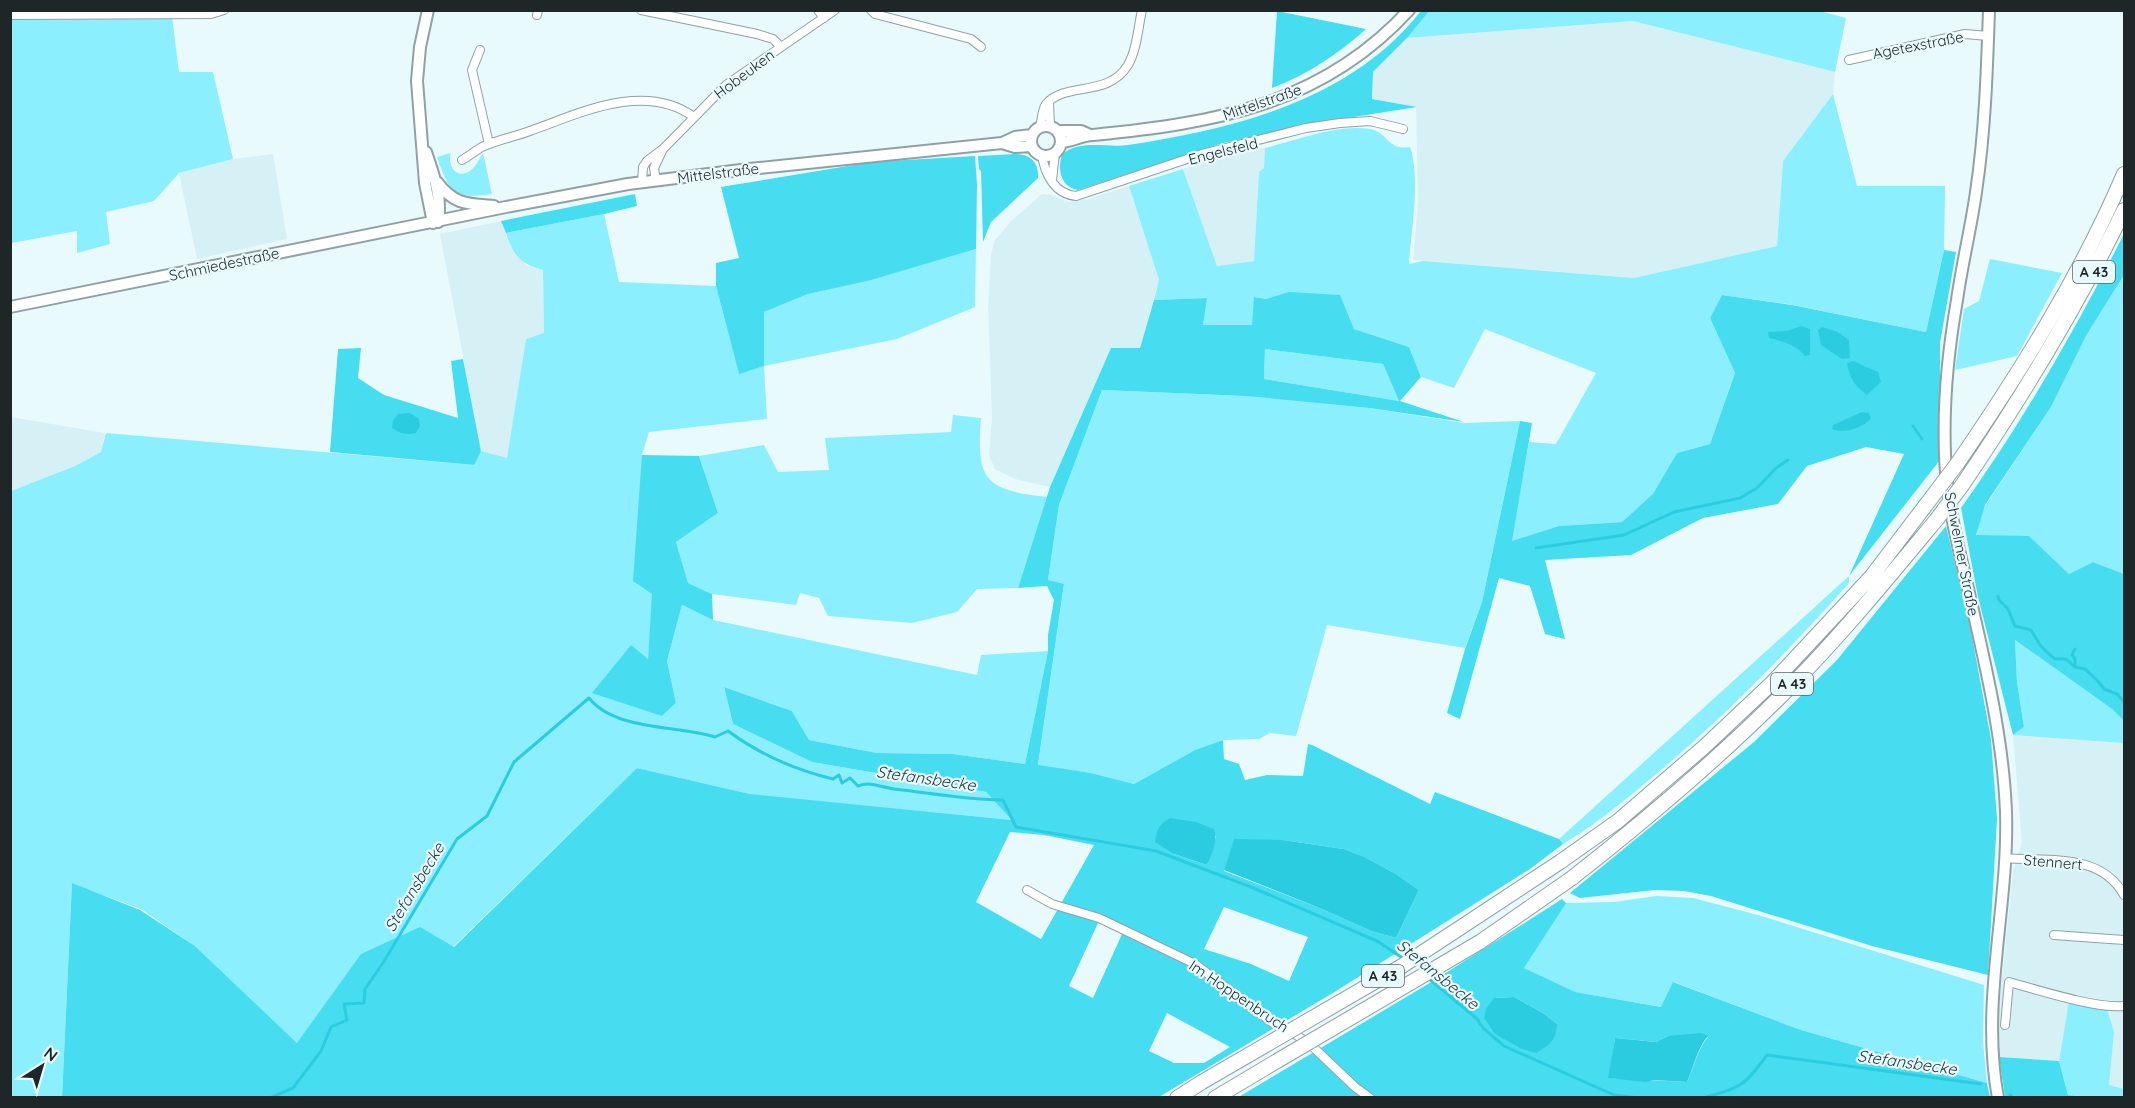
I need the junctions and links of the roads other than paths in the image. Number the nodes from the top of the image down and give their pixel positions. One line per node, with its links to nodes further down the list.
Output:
1 (224, 10): 10 (street)
2 (428, 10): 21 (main road)
3 (641, 10): 13 (street)
4 (818, 10): 11 (street)
5 (835, 10): 11 (street, Hobeuken)
6 (872, 10): 14 (street)
7 (1142, 10): 19 (street)
8 (1409, 10): 20 (main road, Mittelstraße)
9 (1989, 10): 12 (main road, Schwelmer Straße)
10 (10, 15)
11 (824, 18): 13 (street, Hobeuken)
12 (1988, 36): 16 (street, Agetexstraße); 37 (main road, Schwelmer Straße)
13 (781, 47): 17 (street, Hobeuken)
14 (981, 47)
15 (480, 50): 23 (street)
16 (1849, 60)
17 (693, 117): 23 (street); 24 (street, Hobeuken)
18 (1403, 129): 30 (street, Engelsfeld)
19 (1042, 133): 20 (main road, Mittelstraße); 22 (main road); 26 (main road); 31 (main road, Mittelstraße)
20 (1090, 135): 22 (main road, Mittelstraße)
21 (422, 140): 29 (main road); 35 (main road)
22 (1062, 142): 25 (main road)
23 (489, 144): 27 (street)
24 (663, 149): 31 (street, Hobeuken); 32 (street, Hobeuken)
25 (1055, 153): 26 (main road); 30 (street)
26 (1042, 155): 30 (street)
27 (462, 160)
28 (2124, 174): 44 (highway, A 43, bridge)
29 (436, 180): 33 (main road); 35 (main road)
30 (1052, 180)
31 (656, 181): 32 (main road, Mittelstraße)
32 (642, 183): 33 (main road, Mittelstraße)
33 (506, 207): 35 (main road, Mittelstraße)
34 (2124, 210): 45 (highway, A 43, bridge)
35 (435, 222): 36 (main road, Schmiedestraße)
36 (10, 308)
37 (2005, 858): 39 (street, Stennert); 47 (main road, Schwelmer Straße)
38 (1027, 890): 46 (street, Im Hoppenbruch)
39 (2124, 895)
40 (2054, 935): 41 (street)
41 (2124, 940)
42 (2124, 1006): 43 (street)
43 (2005, 1025)
44 (1177, 1098)
45 (1215, 1098)
46 (1370, 1098)
47 (1998, 1098)

